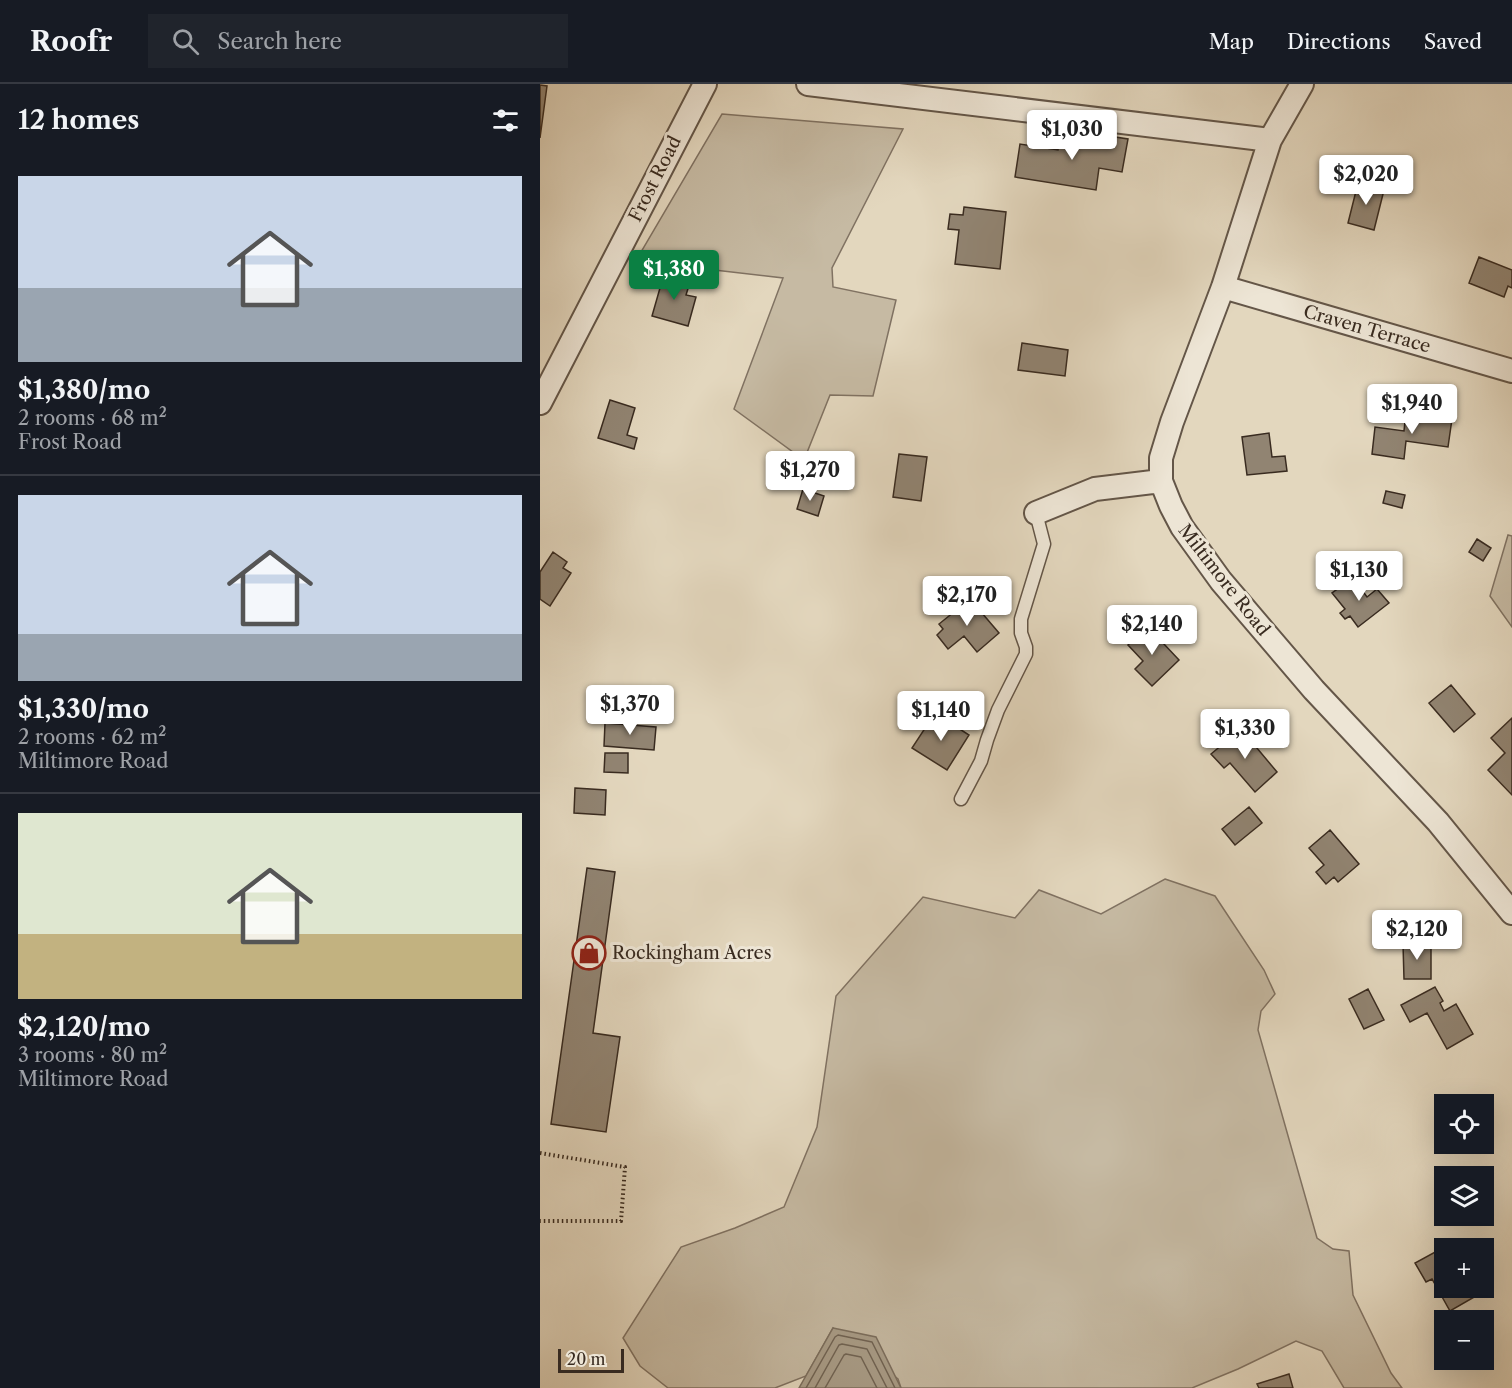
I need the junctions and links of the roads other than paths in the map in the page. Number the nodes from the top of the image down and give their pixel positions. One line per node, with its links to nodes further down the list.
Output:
1 (705, 84): 7 (street, Frost Road)
2 (808, 84): 4 (street)
3 (1302, 84): 4 (street, Miltimore Road)
4 (1270, 140): 5 (street, Miltimore Road)
5 (1223, 287): 6 (street, Craven Terrace); 8 (street, Miltimore Road)
6 (1512, 371)
7 (540, 403)
8 (1161, 481): 9 (street); 11 (street, Miltimore Road)
9 (1036, 513): 10 (lane)
10 (961, 799)
11 (1512, 914)

